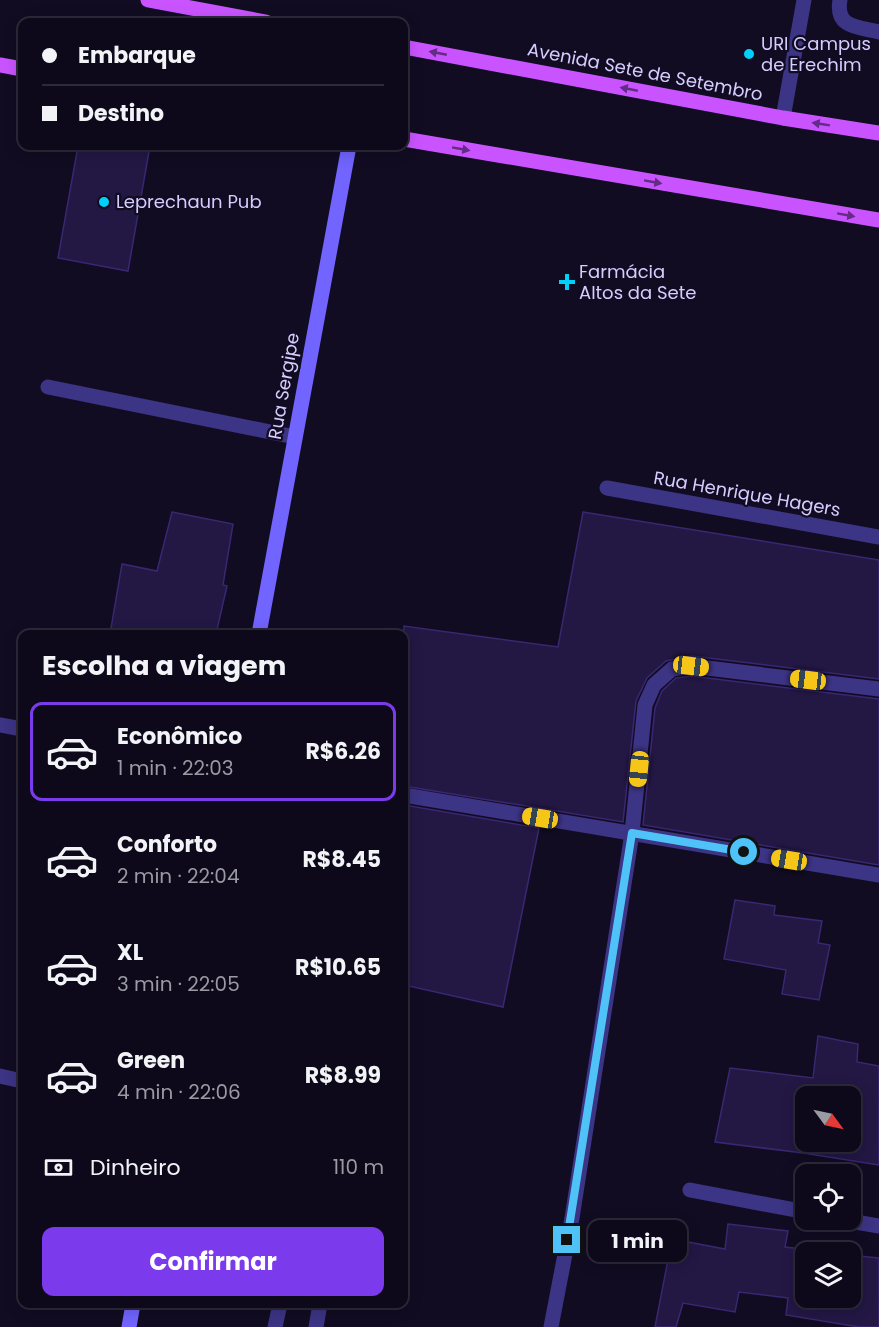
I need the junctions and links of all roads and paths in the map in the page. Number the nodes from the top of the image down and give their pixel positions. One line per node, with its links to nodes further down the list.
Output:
1 (148, 0): 4 (main road)
2 (804, 0): 9 (street)
3 (840, 0): 5 (street)
4 (245, 18)
5 (879, 32)
6 (408, 48): 9 (main road, Avenida Sete de Setembro, one-way to 6)
7 (0, 65): 8 (main road)
8 (18, 68)
9 (783, 118): 10 (main road, Avenida Sete de Setembro, one-way to 9)
10 (879, 133)
11 (408, 141): 13 (main road, one-way to 13)
12 (348, 150): 15 (main road, Rua Sergipe)
13 (879, 220)
14 (48, 387): 15 (street)
15 (295, 437): 18 (main road, Rua Sergipe)
16 (607, 488): 17 (street, Rua Henrique Hagers)
17 (879, 537)
18 (259, 630)
19 (879, 689): 23 (street)
20 (0, 725): 21 (street)
21 (18, 728)
22 (408, 796): 23 (street)
23 (632, 833): 24 (street); 37 (street)
24 (879, 875)
25 (0, 1076): 26 (street)
26 (18, 1080)
27 (690, 1190): 28 (street)
28 (795, 1210)
29 (861, 1223): 30 (street)
30 (879, 1226)
31 (132, 1308): 34 (main road)
32 (279, 1308): 35 (street)
33 (319, 1308): 36 (street)
34 (129, 1327)
35 (275, 1327)
36 (316, 1327)
37 (551, 1327)

